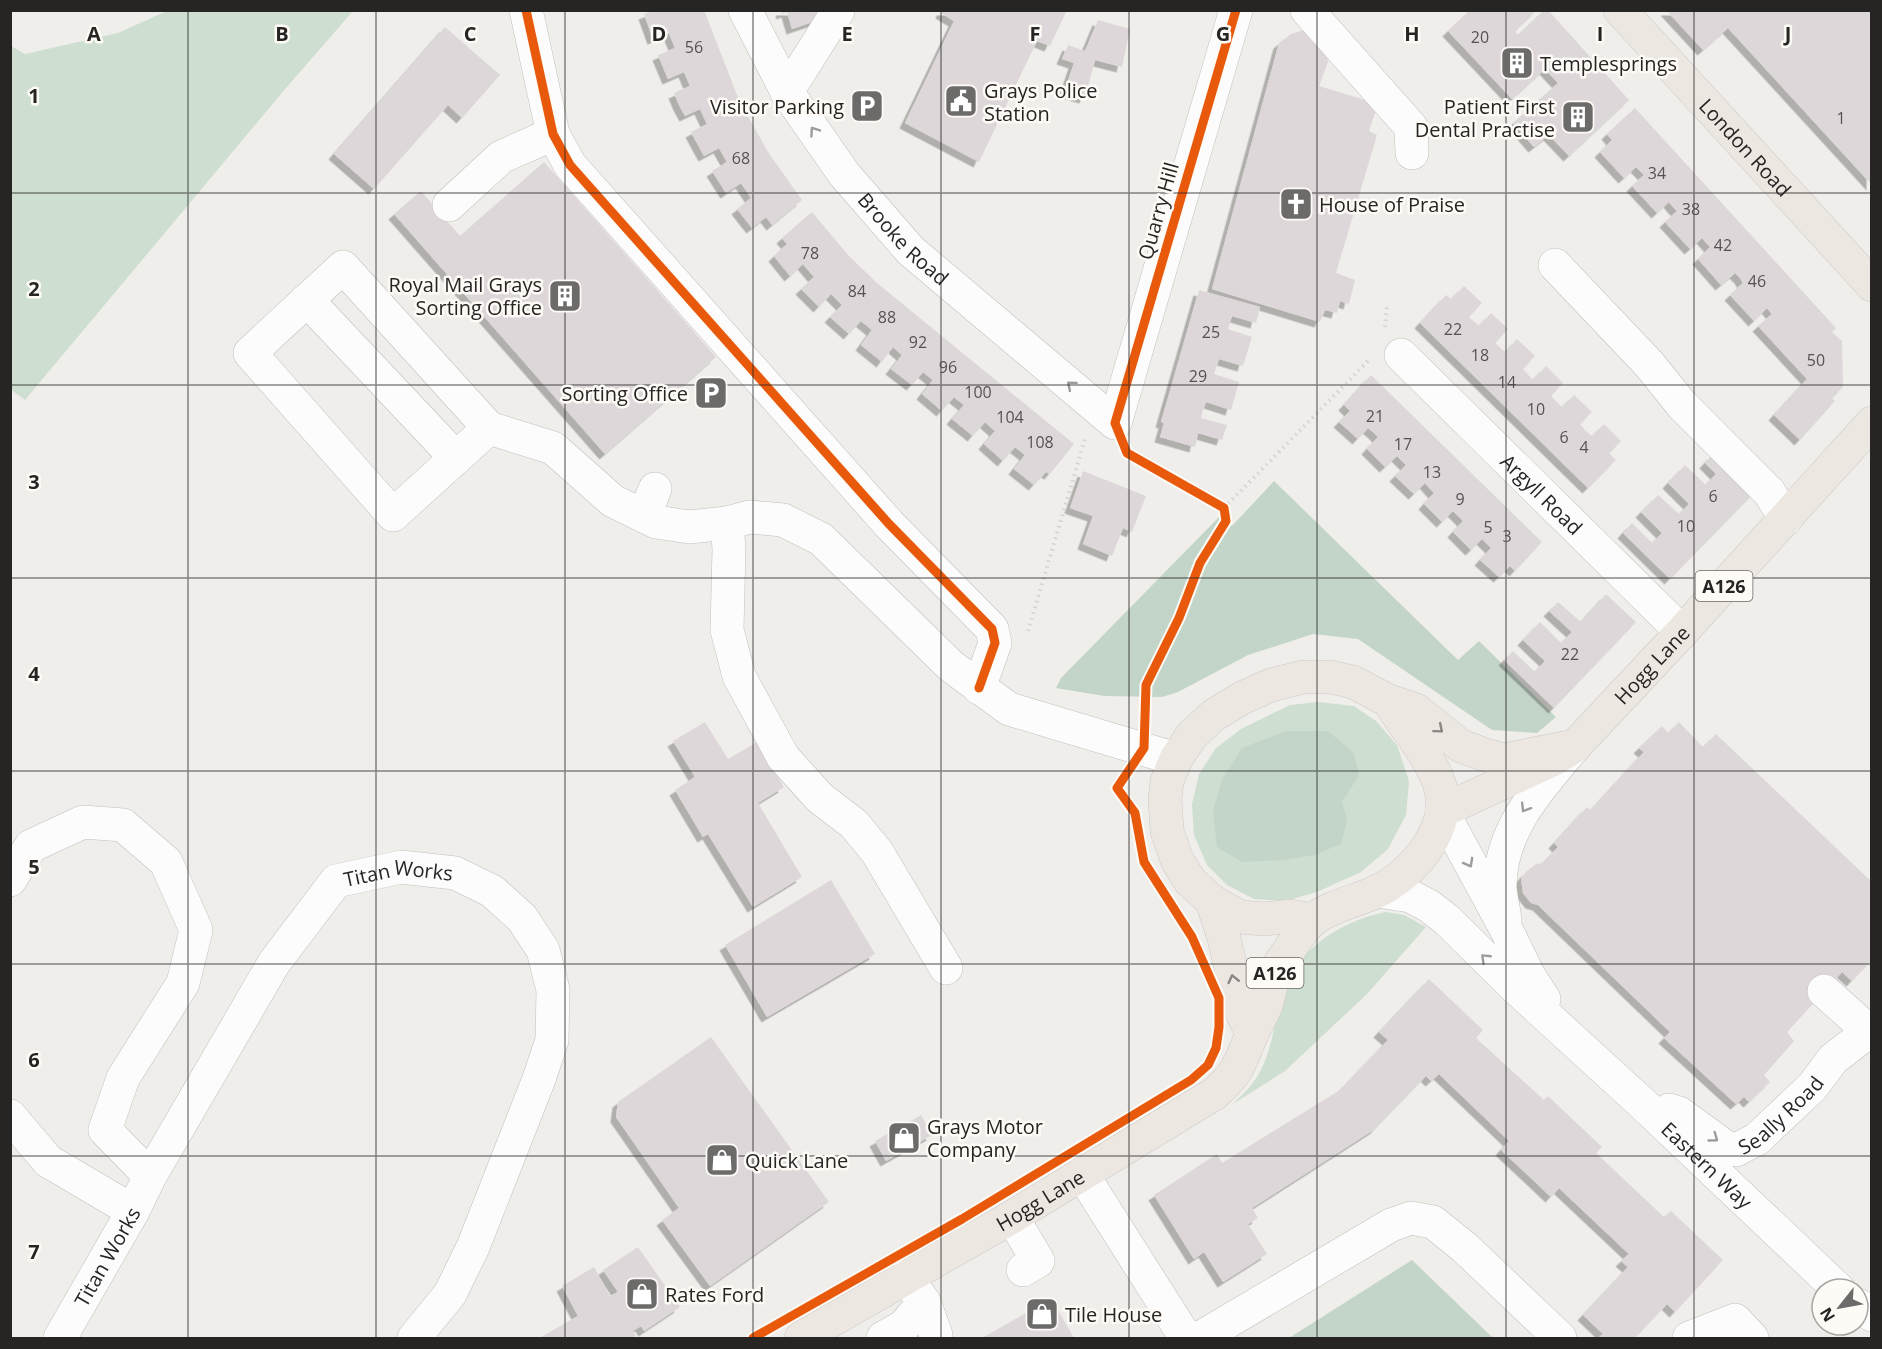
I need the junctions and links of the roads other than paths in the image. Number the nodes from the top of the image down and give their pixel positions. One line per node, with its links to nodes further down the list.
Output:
1 (526, 10): 9 (street)
2 (745, 10): 7 (street, Brooke Road)
3 (838, 10): 7 (street)
4 (1236, 10): 17 (street, Quarry Hill)
5 (1307, 10): 10 (street)
6 (1620, 10): 14 (main road, London Road)
7 (787, 92): 11 (street, Brooke Road, one-way to 7)
8 (842, 133): 11 (street)
9 (553, 135): 12 (street); 24 (street)
10 (1412, 153)
11 (844, 174): 17 (street, Brooke Road, one-way to 11)
12 (449, 206)
13 (1555, 265): 21 (street)
14 (1872, 285)
15 (307, 300): 19 (street); 20 (street); 20 (street)
16 (1401, 355): 23 (street, Argyll Road)
17 (1106, 415)
18 (1872, 423): 21 (main road, Hogg Lane / A126)
19 (489, 428): 20 (street); 22 (street)
20 (456, 458)
21 (1786, 519): 23 (main road, Hogg Lane / A126)
22 (727, 523): 24 (street); 34 (street)
23 (1682, 632): 26 (main road, Hogg Lane / A126)
24 (979, 688): 27 (street)
25 (1389, 701): 26 (main road, one-way to 26); 27 (main road); 28 (main road, Hogg Lane)
26 (1575, 746): 28 (main road, Hogg Lane / A126); 33 (street, Hogg Lane, one-way to 33)
27 (1176, 759): 31 (main road)
28 (1442, 811): 30 (main road, Hogg Lane); 33 (street, Eastern Way, one-way to 33)
29 (10, 880): 42 (street)
30 (1378, 891): 32 (main road, Hogg Lane); 38 (street, Eastern Way, one-way to 30)
31 (1212, 901): 32 (main road); 37 (main road, A126, one-way to 31)
32 (1313, 920): 37 (main road, Hogg Lane / A126)
33 (1507, 931): 38 (street, Eastern Way)
34 (946, 968)
35 (1824, 991): 36 (street)
36 (1871, 1032): 39 (street, Seally Road, one-way to 36)
37 (1252, 1034): 41 (main road, Hogg Lane / A126)
38 (1574, 1041): 39 (street, Eastern Way)
39 (1644, 1105): 46 (street, Eastern Way)
40 (10, 1116): 43 (street)
41 (1082, 1174): 44 (main road, Hogg Lane / A126); 53 (street)
42 (150, 1176): 43 (street, Titan Works); 50 (street, Titan Works)
43 (133, 1211): 49 (street, Titan Works)
44 (1012, 1217): 45 (street); 47 (main road, Hogg Lane / A126)
45 (1023, 1270)
46 (1825, 1277)
47 (915, 1289): 48 (street); 51 (main road, Hogg Lane / A126); 52 (street)
48 (936, 1335)
49 (60, 1338)
50 (414, 1338)
51 (801, 1338)
52 (883, 1338)
53 (1198, 1338): 54 (street)
54 (1560, 1338)
55 (1689, 1338): 56 (street)
56 (1752, 1338)

